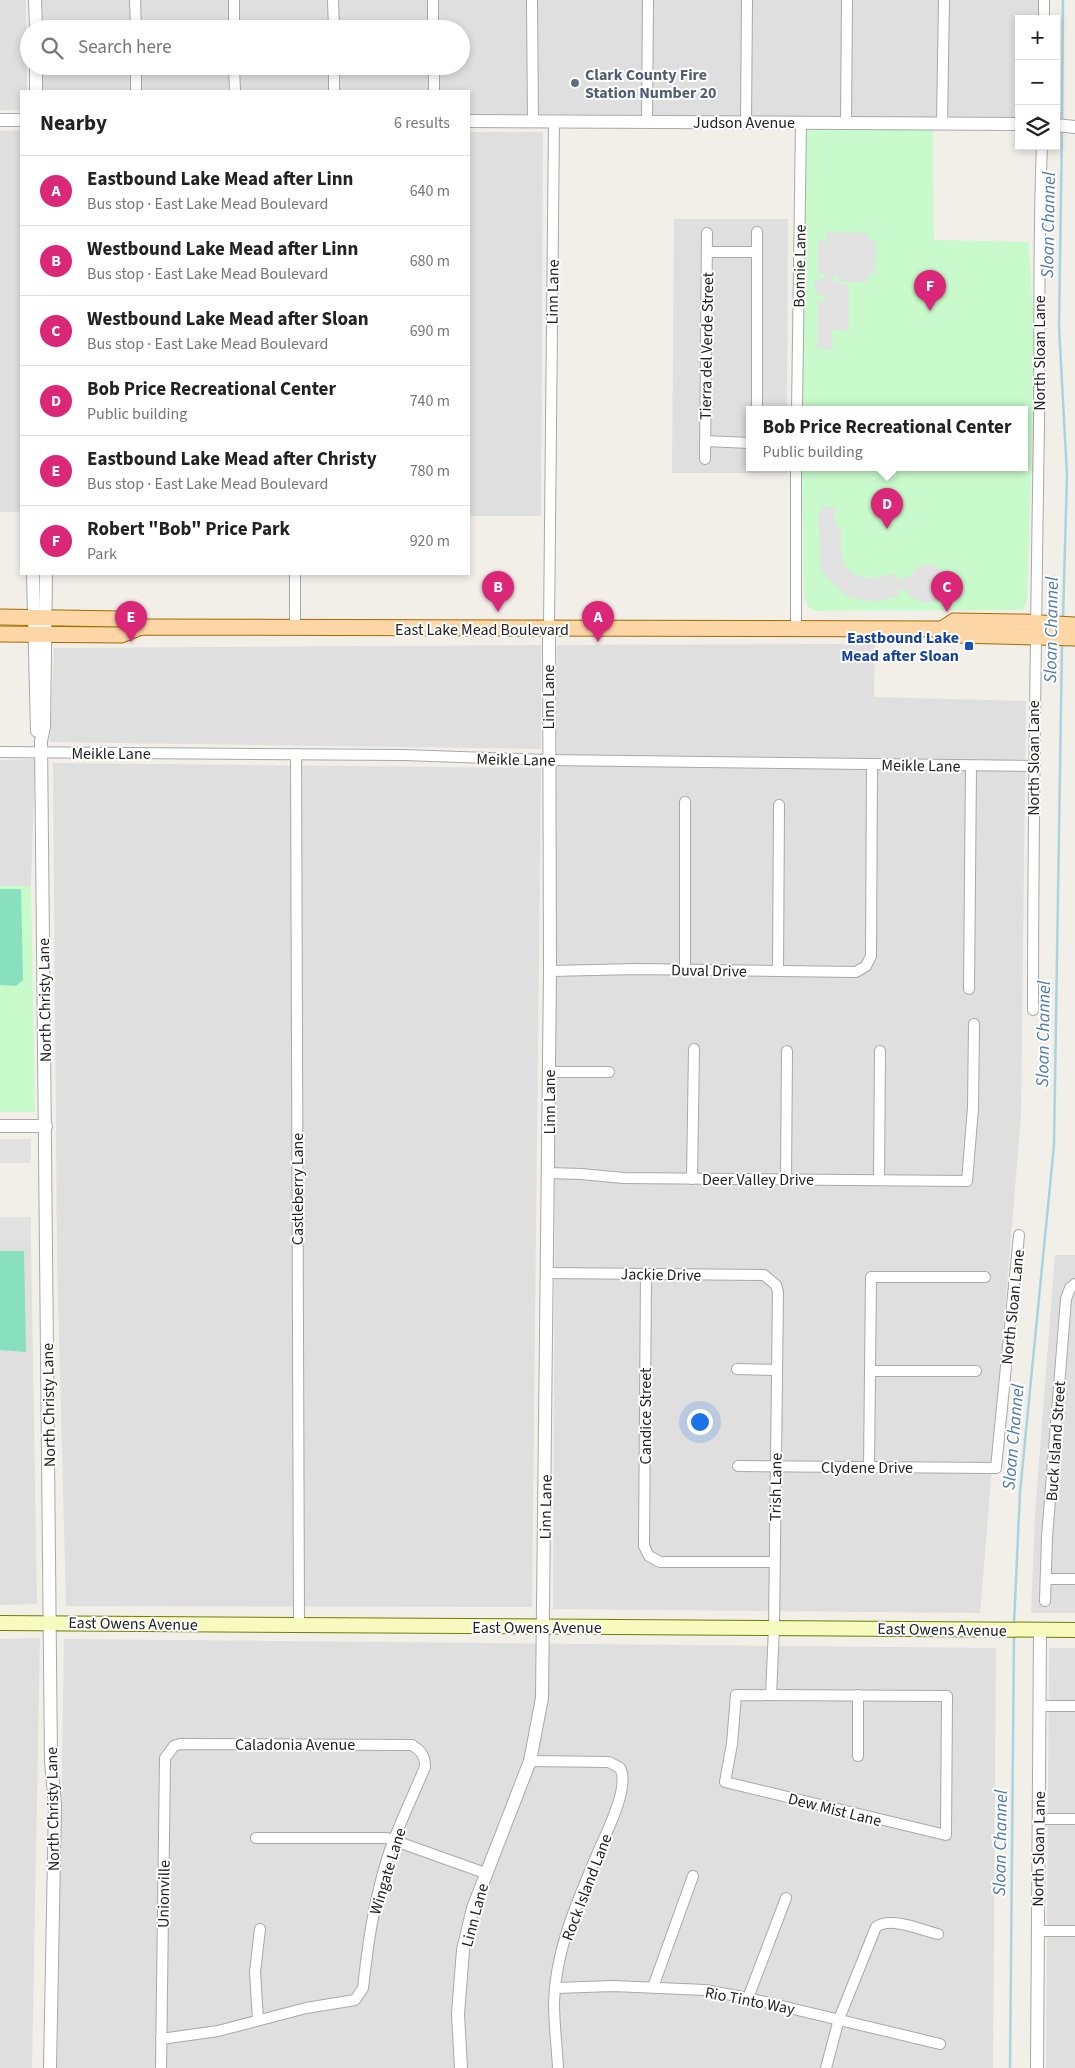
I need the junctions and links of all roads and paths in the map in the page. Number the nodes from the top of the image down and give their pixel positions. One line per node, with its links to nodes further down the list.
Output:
1 (35, 0): 13 (street)
2 (135, 0): 14 (street)
3 (234, 0): 15 (street)
4 (333, 0): 16 (street)
5 (433, 0): 17 (street)
6 (532, 0): 31 (street)
7 (648, 0): 33 (street)
8 (747, 0): 34 (street)
9 (847, 0): 36 (street)
10 (944, 0): 37 (street)
11 (1044, 0): 12 (street)
12 (1044, 15)
13 (36, 20)
14 (136, 20)
15 (234, 20)
16 (334, 20)
17 (433, 20)
18 (36, 75): 23 (street)
19 (136, 75): 24 (street)
20 (234, 75): 25 (street)
21 (334, 75): 26 (street)
22 (434, 75): 27 (street)
23 (36, 90)
24 (136, 90)
25 (235, 90)
26 (334, 90)
27 (434, 90)
28 (0, 120): 29 (street)
29 (20, 120)
30 (470, 121): 31 (street, Judson Avenue)
31 (533, 122): 32 (street, Judson Avenue)
32 (554, 122): 33 (street, Judson Avenue); 60 (street, Linn Lane)
33 (647, 122): 34 (street, Judson Avenue)
34 (746, 122): 35 (street, Judson Avenue)
35 (801, 123): 36 (street, Judson Avenue); 47 (street, Bonnie Lane)
36 (846, 123): 37 (street, Judson Avenue)
37 (942, 124): 38 (street, Judson Avenue)
38 (1015, 124)
39 (1060, 125): 40 (street)
40 (1075, 127)
41 (1042, 150): 62 (street, North Sloan Lane)
42 (757, 232): 45 (street)
43 (707, 233): 44 (street, Tierra del Verde Street)
44 (707, 252): 45 (street); 48 (street, Tierra del Verde Street)
45 (757, 252): 46 (street)
46 (757, 406)
47 (797, 406)
48 (705, 441): 49 (street); 50 (street, Tierra del Verde Street)
49 (746, 443)
50 (705, 459)
51 (796, 471): 61 (street)
52 (33, 575): 56 (street, North Christy Lane)
53 (46, 575): 56 (street, North Christy Lane)
54 (295, 575): 59 (street)
55 (0, 617): 56 (main road, East Lake Mead Boulevard)
56 (40, 617): 58 (main road, East Lake Mead Boulevard); 64 (street, North Christy Lane)
57 (1075, 625): 62 (main road, East Lake Mead Boulevard)
58 (141, 627): 59 (main road, East Lake Mead Boulevard); 64 (main road, East Lake Mead Boulevard)
59 (295, 628): 60 (main road, East Lake Mead Boulevard)
60 (549, 629): 61 (main road, East Lake Mead Boulevard); 69 (street, Linn Lane)
61 (796, 629): 62 (main road, East Lake Mead Boulevard)
62 (1042, 630): 65 (main road, East Lake Mead Boulevard); 72 (street, North Sloan Lane)
63 (0, 634): 64 (main road, East Lake Mead Boulevard)
64 (40, 634): 66 (street, North Christy Lane)
65 (1075, 638)
66 (41, 747): 67 (street, Meikle Lane); 68 (street, Meikle Lane); 87 (street, North Christy Lane)
67 (0, 752)
68 (296, 754): 69 (street, Meikle Lane); 112 (street, Castleberry Lane)
69 (548, 760): 70 (street, Meikle Lane); 76 (street, Linn Lane)
70 (872, 764): 71 (street, Meikle Lane); 77 (street, Duval Drive)
71 (971, 766): 72 (street, Meikle Lane); 78 (street)
72 (1033, 766): 79 (street, North Sloan Lane)
73 (685, 802): 75 (street)
74 (780, 804): 77 (street)
75 (685, 970): 76 (street, Duval Drive); 77 (street, Duval Drive)
76 (550, 971): 84 (street, Linn Lane)
77 (778, 971)
78 (969, 989)
79 (1033, 1010)
80 (974, 1024): 91 (street, Deer Valley Drive)
81 (694, 1049): 89 (street)
82 (787, 1051): 90 (street)
83 (880, 1051): 91 (street)
84 (550, 1072): 85 (street); 88 (street, Linn Lane)
85 (609, 1072)
86 (0, 1126): 87 (street)
87 (46, 1126): 110 (street, North Christy Lane)
88 (549, 1174): 89 (street, Deer Valley Drive); 93 (street, Linn Lane)
89 (692, 1179): 90 (street, Deer Valley Drive)
90 (786, 1180): 91 (street, Deer Valley Drive)
91 (879, 1180)
92 (1019, 1235): 105 (street, North Sloan Lane)
93 (548, 1273): 94 (street, Jackie Drive); 113 (street, Linn Lane)
94 (646, 1274): 96 (street, Jackie Drive); 106 (street, Candice Street)
95 (985, 1278): 100 (street)
96 (773, 1281): 99 (street, Trish Lane)
97 (1075, 1284): 107 (street, Buck Island Street)
98 (737, 1369): 99 (street)
99 (777, 1370): 103 (street, Trish Lane)
100 (870, 1371): 101 (street); 104 (street)
101 (976, 1371)
102 (738, 1466): 103 (street, Clydene Drive)
103 (776, 1466): 104 (street, Clydene Drive); 106 (street, Trish Lane)
104 (869, 1467): 105 (street, Clydene Drive)
105 (996, 1468)
106 (774, 1562): 114 (street, Trish Lane)
107 (1046, 1579): 108 (street); 109 (street, Buck Island Street)
108 (1075, 1579)
109 (1045, 1601)
110 (50, 1622): 111 (main road, East Owens Avenue); 112 (main road, East Owens Avenue); 143 (street, North Christy Lane)
111 (0, 1623)
112 (299, 1624): 113 (main road, East Owens Avenue)
113 (543, 1627): 114 (main road, East Owens Avenue); 124 (street, Linn Lane)
114 (774, 1628): 115 (main road, East Owens Avenue); 117 (street, Trish Lane)
115 (1040, 1630): 116 (main road, East Owens Avenue); 119 (street, North Sloan Lane)
116 (1075, 1630)
117 (771, 1695): 118 (street); 118 (street, Dew Mist Lane)
118 (858, 1696): 123 (street)
119 (1040, 1706): 120 (street); 125 (street, North Sloan Lane)
120 (1075, 1706)
121 (169, 1750): 122 (street, Caladonia Avenue); 141 (street, Unionville)
122 (421, 1751): 128 (street, Wingate Lane)
123 (858, 1756)
124 (530, 1761): 129 (street, Linn Lane); 137 (street, Rock Island Lane)
125 (1038, 1819): 126 (street); 133 (street, North Sloan Lane)
126 (1075, 1819)
127 (256, 1838): 128 (street)
128 (395, 1840): 129 (street); 140 (street, Wingate Lane)
129 (485, 1873): 145 (street, Linn Lane)
130 (693, 1876): 136 (street)
131 (786, 1898): 138 (street)
132 (260, 1928): 140 (street)
133 (1037, 1931): 134 (street); 148 (street, North Sloan Lane)
134 (1075, 1931)
135 (938, 1934): 139 (street)
136 (654, 1987): 137 (street, Rio Tinto Way); 138 (street, Rio Tinto Way)
137 (556, 1988): 146 (street, Rock Island Lane)
138 (748, 1998): 139 (street, Rio Tinto Way)
139 (839, 2019): 142 (street, Rio Tinto Way); 147 (street)
140 (258, 2020): 141 (street)
141 (161, 2039): 144 (street, Unionville)
142 (940, 2044)
143 (50, 2068)
144 (161, 2068)
145 (461, 2068)
146 (558, 2068)
147 (826, 2068)
148 (1037, 2068)

